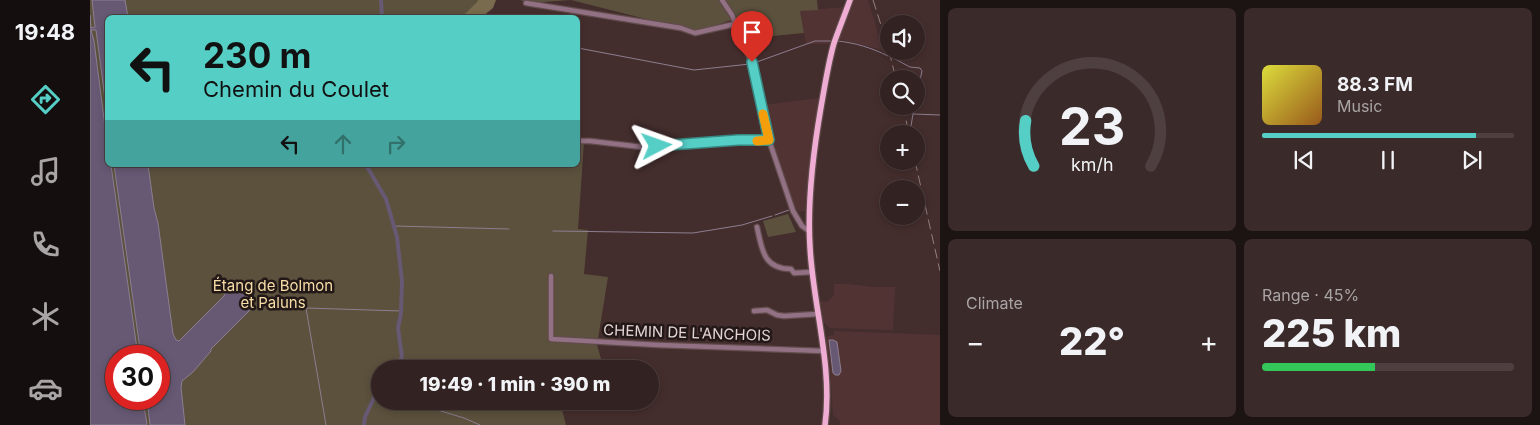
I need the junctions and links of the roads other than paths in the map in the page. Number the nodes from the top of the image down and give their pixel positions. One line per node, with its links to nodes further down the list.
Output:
1 (722, 0): 4 (street)
2 (850, 0): 8 (main road)
3 (526, 3): 4 (street)
4 (735, 24): 5 (street)
5 (769, 140): 6 (street); 8 (street)
6 (580, 141)
7 (757, 227): 9 (street)
8 (809, 231): 9 (main road)
9 (812, 272): 12 (main road)
10 (551, 276): 13 (street, CHEMIN DE L'ANCHOIS)
11 (754, 311): 12 (street)
12 (818, 314): 13 (main road)
13 (823, 351): 14 (main road)
14 (825, 425)

